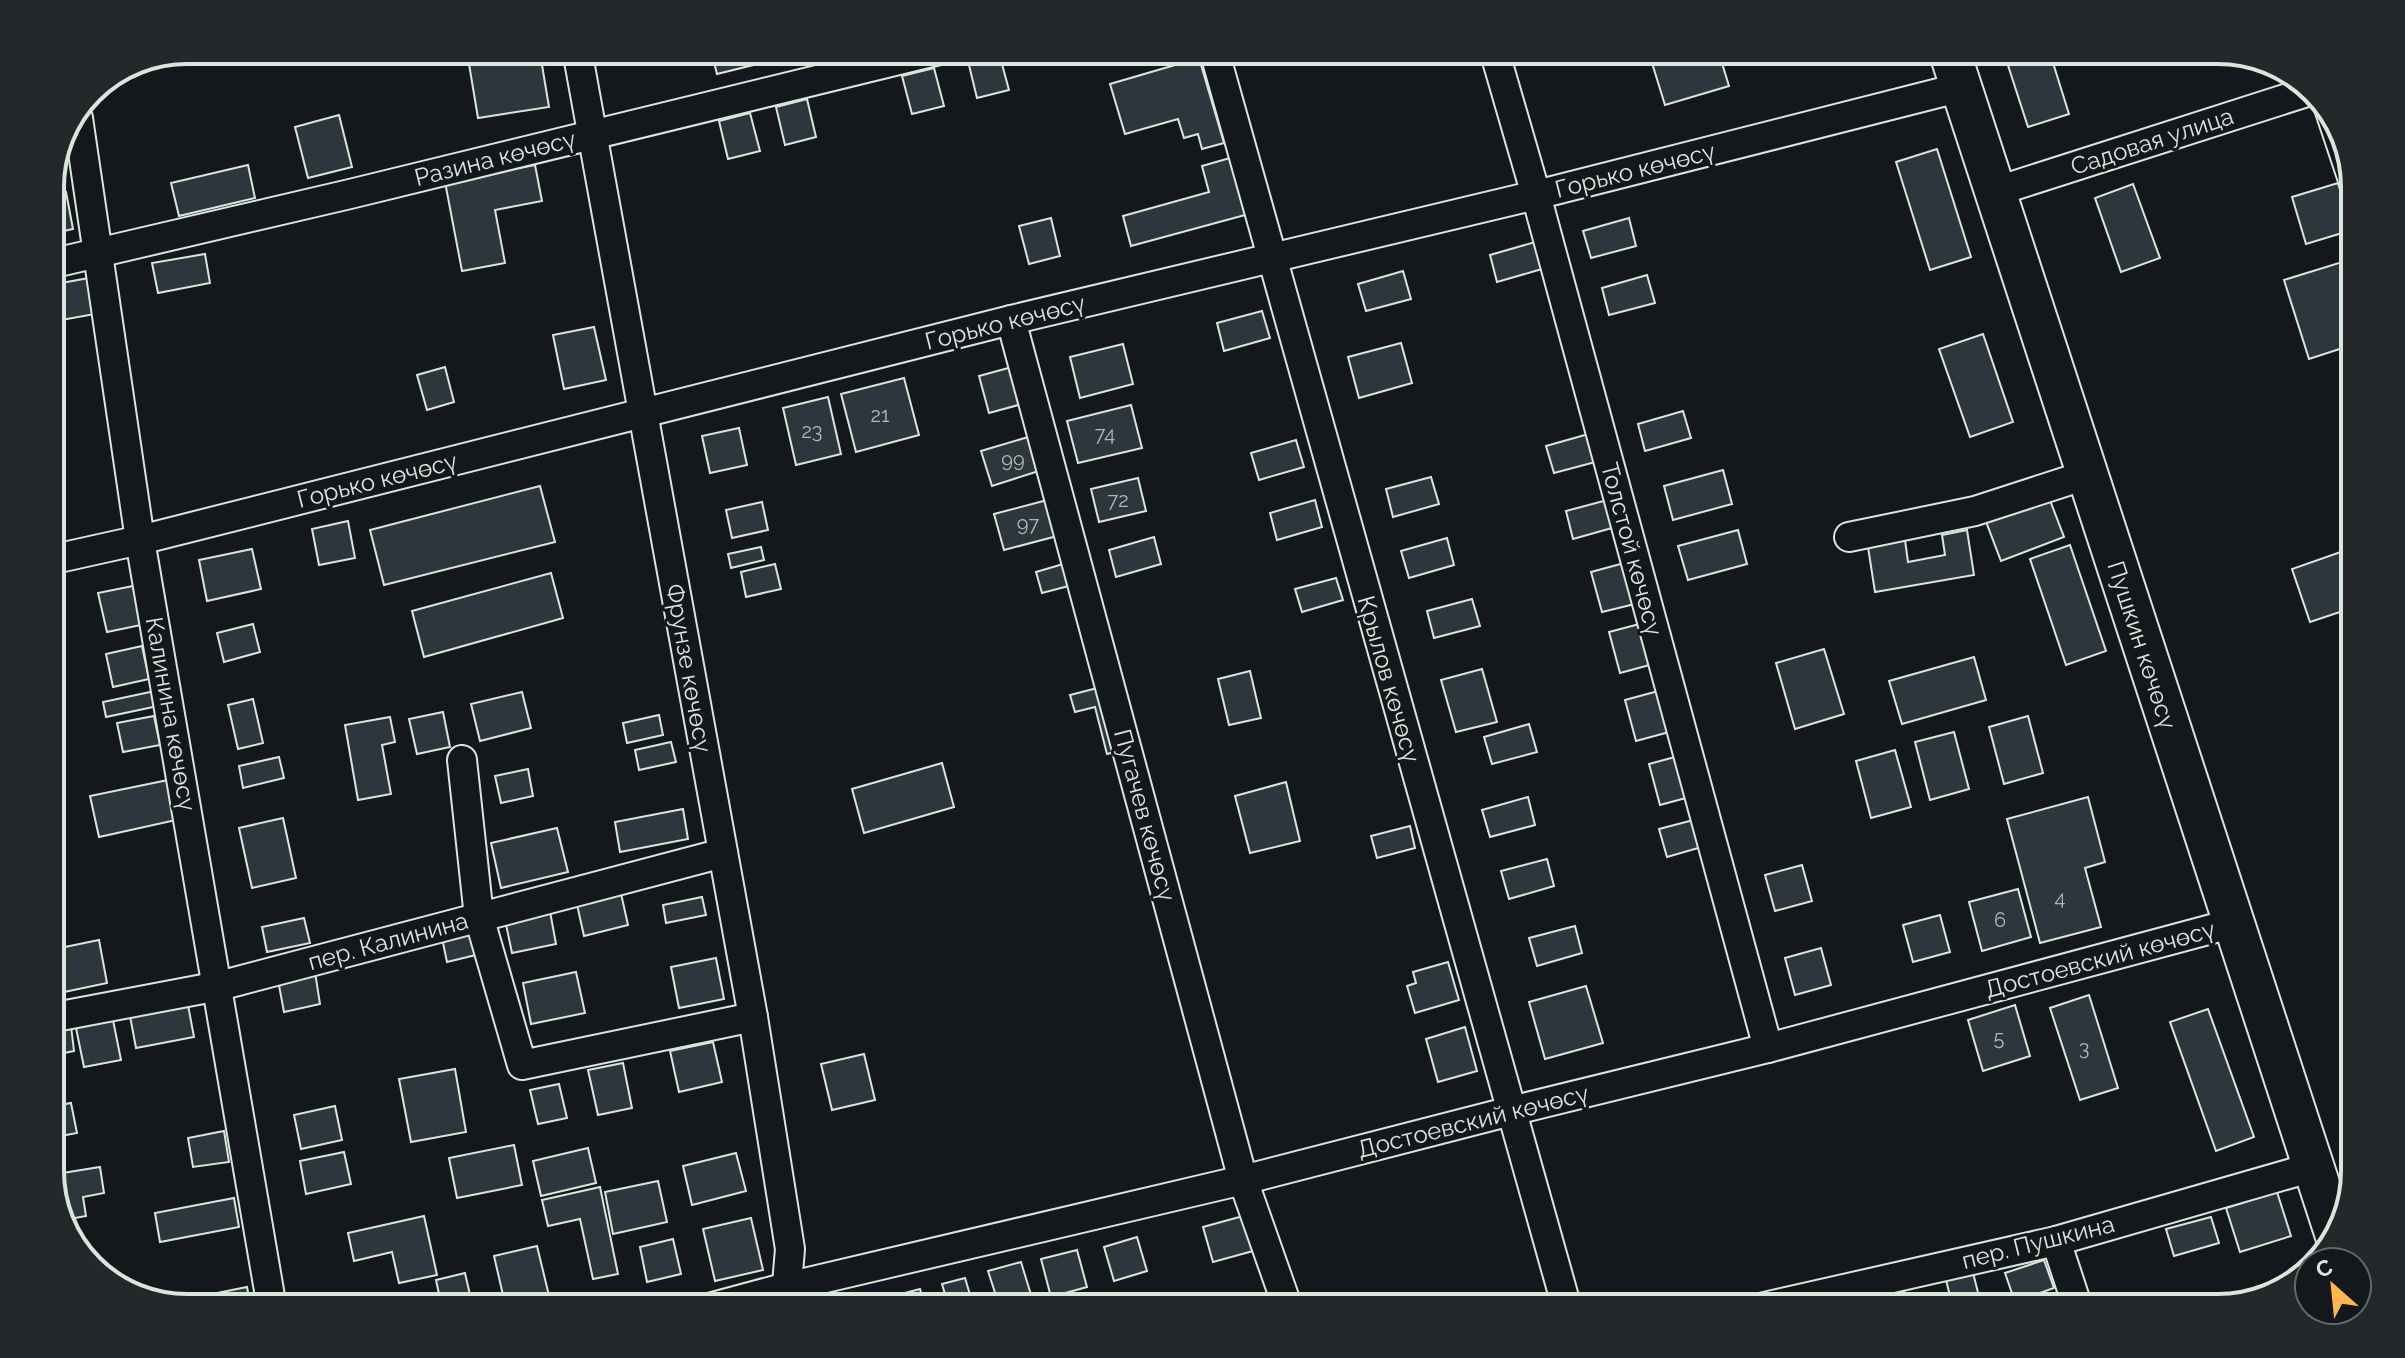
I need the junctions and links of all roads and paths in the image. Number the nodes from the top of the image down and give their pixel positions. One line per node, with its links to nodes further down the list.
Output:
1 (579, 64): 9 (street, Фрунзе көчөсү)
2 (882, 64): 9 (street, Разина көчөсү)
3 (1218, 64): 13 (street, Крылов көчөсү)
4 (1498, 64): 11 (street, Толстой көчөсү)
5 (1954, 64): 6 (highway, Пушкин көчөсү)
6 (1962, 87): 10 (highway, Пушкин көчөсү); 11 (street, Горько көчөсү)
7 (2299, 95): 10 (street, Садовая улица)
8 (80, 129): 12 (street, Калинина көчөсү)
9 (591, 134): 12 (street, Разина көчөсү); 16 (street, Фрунзе көчөсү)
10 (1994, 192): 17 (highway, Пушкин көчөсү)
11 (1536, 195): 13 (street, Горько көчөсү); 28 (street, Толстой көчөсү)
12 (98, 255): 14 (street, Разина көчөсү); 19 (street, Калинина көчөсү)
13 (1271, 259): 15 (street, Горько көчөсү); 29 (street, Крылов көчөсү)
14 (64, 261)
15 (1011, 320): 16 (street, Горько көчөсү); 31 (street, Пугачев көчөсү)
16 (643, 413): 19 (street, Горько көчөсү); 22 (street, Фрунзе көчөсү)
17 (2086, 475): 18 (street); 24 (highway, Пушкин көчөсү)
18 (1849, 537)
19 (140, 540): 20 (street, Горько көчөсү); 25 (street, Калинина көчөсү)
20 (64, 557)
21 (462, 760): 23 (street)
22 (723, 853): 23 (street, пер. Калинина); 27 (street, Фрунзе көчөсү)
23 (479, 917): 25 (street, пер. Калинина); 27 (street)
24 (2234, 923): 28 (street, Достоевский көчөсү); 30 (highway, Пушкин көчөсү)
25 (219, 986): 26 (street, пер. Калинина); 34 (street, Калинина көчөсү)
26 (64, 1015)
27 (753, 1017): 35 (street, Фрунзе көчөсү)
28 (1768, 1048): 29 (street, Достоевский көчөсү)
29 (1511, 1111): 31 (street, Достоевский көчөсү); 38 (street, Крылов көчөсү)
30 (2313, 1167): 32 (highway, Пушкин көчөсү); 33 (street, пер. Пушкина)
31 (1243, 1180): 36 (street, Достоевский көчөсү); 37 (street, Пугачев көчөсү)
32 (2331, 1220)
33 (2056, 1241): 39 (street, пер. Пушкина); 40 (street)
34 (270, 1294)
35 (786, 1294)
36 (801, 1294)
37 (1283, 1294)
38 (1563, 1294)
39 (1859, 1294)
40 (2073, 1294)

